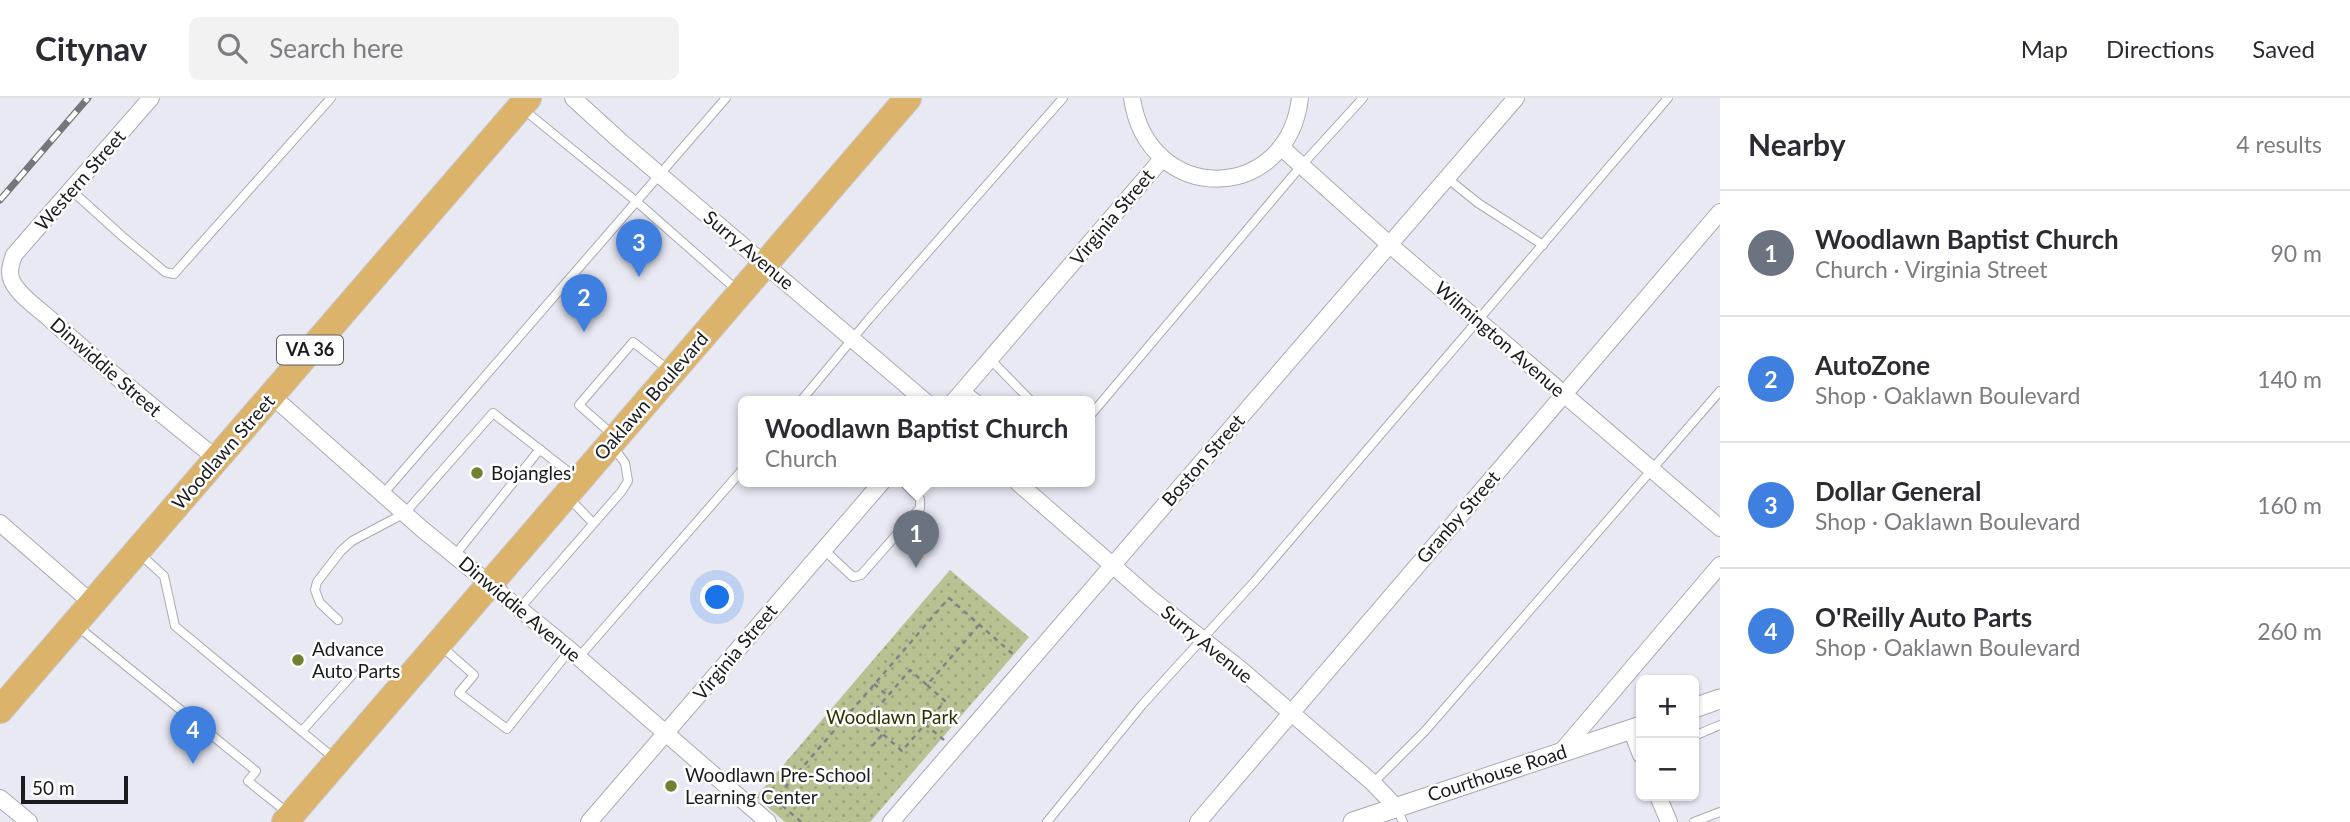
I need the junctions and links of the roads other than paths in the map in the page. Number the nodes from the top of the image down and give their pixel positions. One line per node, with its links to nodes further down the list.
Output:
1 (151, 98): 18 (street, Western Street)
2 (331, 98): 18 (lane)
3 (573, 98): 16 (street, Surry Avenue)
4 (726, 98): 16 (lane)
5 (908, 98): 24 (highway, Oaklawn Boulevard)
6 (1063, 98): 27 (lane)
7 (1132, 98): 14 (street)
8 (1300, 98): 13 (street)
9 (1363, 98): 15 (lane)
10 (1516, 98): 17 (street, Boston Street)
11 (1668, 98): 21 (lane)
12 (524, 102): 19 (lane); 32 (highway, Woodlawn Street / VA 36)
13 (1282, 148): 14 (street); 15 (street, Wilmington Avenue)
14 (1162, 159): 28 (street, Virginia Street)
15 (1301, 166): 22 (street, Wilmington Avenue); 39 (lane)
16 (660, 175): 19 (lane); 24 (street, Surry Avenue)
17 (1447, 178): 21 (lane); 22 (street, Boston Street)
18 (71, 190): 23 (street, Western Street)
19 (637, 202): 25 (lane); 49 (lane)
20 (1720, 212): 33 (street, Granby Street)
21 (1543, 244): 26 (lane)
22 (1390, 245): 26 (street, Wilmington Avenue); 58 (street, Boston Street)
23 (11, 264): 42 (street, Dinwiddie Street)
24 (765, 264): 25 (highway, Oaklawn Boulevard); 27 (street, Surry Avenue)
25 (741, 293): 29 (highway, Oaklawn Boulevard)
26 (1478, 320): 33 (street, Wilmington Avenue); 64 (lane)
27 (853, 339): 34 (lane); 35 (street, Surry Avenue)
28 (990, 359): 30 (street, Virginia Street); 38 (lane)
29 (672, 373): 40 (highway, Oaklawn Boulevard); 40 (lane)
30 (964, 388): 36 (street, Virginia Street); 37 (lane)
31 (1720, 391): 43 (lane)
32 (271, 395): 42 (highway, Woodlawn Street / VA 36); 49 (street, Dinwiddie Avenue)
33 (1565, 395): 43 (street, Wilmington Avenue); 71 (street, Granby Street)
34 (805, 396)
35 (919, 396)
36 (958, 396)
37 (974, 396)
38 (1026, 396)
39 (1095, 410)
40 (613, 441): 45 (highway, Oaklawn Boulevard); 52 (lane)
41 (540, 449): 45 (lane); 50 (lane); 56 (lane)
42 (217, 459): 55 (highway, Woodlawn Street / VA 36)
43 (1652, 470): 53 (street, Wilmington Avenue); 79 (lane)
44 (738, 474): 66 (lane)
45 (573, 487): 52 (lane); 59 (highway, Oaklawn Boulevard)
46 (878, 487): 54 (street, Virginia Street)
47 (909, 487): 54 (lane)
48 (1026, 487): 58 (street, Surry Avenue)
49 (383, 494): 50 (street, Dinwiddie Avenue)
50 (405, 513): 56 (street, Dinwiddie Avenue); 62 (lane)
51 (0, 523): 60 (street)
52 (593, 523): 61 (lane)
53 (1720, 528)
54 (823, 549): 75 (street, Virginia Street)
55 (137, 551): 60 (highway, Woodlawn Street / VA 36); 74 (lane)
56 (455, 555): 59 (street, Dinwiddie Avenue)
57 (1720, 565): 77 (street)
58 (1113, 566): 64 (street, Surry Avenue); 88 (street, Boston Street)
59 (490, 583): 61 (street, Dinwiddie Avenue); 65 (highway, Oaklawn Boulevard)
60 (92, 603): 63 (highway, Woodlawn Street / VA 36)
61 (520, 608): 66 (street, Dinwiddie Avenue)
62 (338, 620)
63 (74, 624): 70 (highway, Woodlawn Street / VA 36); 84 (lane)
64 (1203, 640): 71 (street, Surry Avenue); 89 (lane)
65 (439, 644): 66 (lane); 78 (highway, Oaklawn Boulevard)
66 (574, 654): 75 (street, Dinwiddie Avenue)
67 (353, 674): 74 (lane)
68 (1719, 703): 69 (street)
69 (1699, 707)
70 (0, 710)
71 (1290, 712): 79 (street, Surry Avenue); 90 (street, Granby Street)
72 (1720, 725): 76 (lane)
73 (1636, 727): 77 (street, Courthouse Road)
74 (302, 731): 78 (lane)
75 (666, 734): 86 (street, Virginia Street); 87 (street, Dinwiddie Avenue)
76 (1699, 734)
77 (1561, 752): 83 (street, Courthouse Road)
78 (337, 761): 84 (highway, Oaklawn Boulevard)
79 (1374, 783): 83 (street, Surry Avenue)
80 (0, 798): 85 (street)
81 (1660, 801): 92 (street)
82 (1720, 812): 93 (lane)
83 (1400, 814): 91 (street, Courthouse Road)
84 (288, 819)
85 (29, 822)
86 (589, 822)
87 (768, 822)
88 (891, 822)
89 (1047, 822)
90 (1198, 822)
91 (1353, 822)
92 (1669, 822)
93 (1694, 822)

